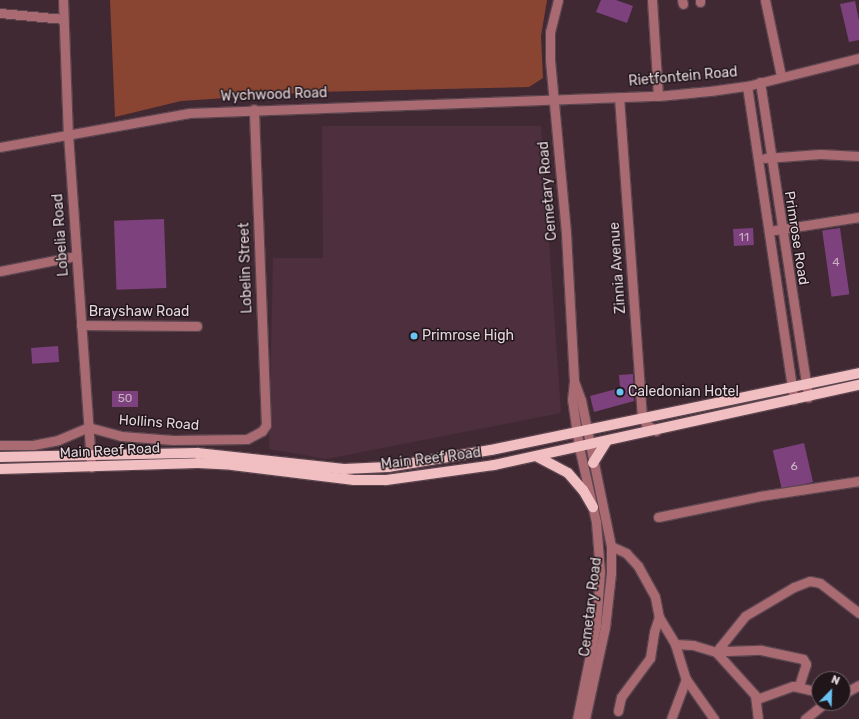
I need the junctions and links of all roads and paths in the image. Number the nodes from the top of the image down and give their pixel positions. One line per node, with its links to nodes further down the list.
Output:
1 (62, 0): 6 (street, Lobelia Road)
2 (558, 0): 13 (street, Cemetary Road)
3 (652, 0): 11 (street)
4 (766, 0): 8 (street)
5 (0, 13): 6 (street)
6 (63, 19): 15 (street, Lobelia Road)
7 (859, 58): 8 (street, Rietfontein Road)
8 (781, 76): 9 (street, Rietfontein Road)
9 (760, 82): 10 (street, Rietfontein Road); 18 (street, Primrose Road)
10 (747, 86): 11 (street, Rietfontein Road); 19 (street, Primrose Road)
11 (658, 96): 12 (street, Rietfontein Road)
12 (619, 97): 13 (street, Rietfontein Road); 35 (street, Zinnia Avenue)
13 (553, 99): 14 (street, Wychwood Road); 38 (street, Cemetary Road)
14 (254, 109): 15 (street, Wychwood Road); 36 (street, Lobelin Street)
15 (68, 134): 16 (street, Wychwood Road); 23 (street, Lobelia Road)
16 (0, 147)
17 (859, 156): 18 (street)
18 (770, 158): 19 (street); 21 (street, Primrose Road)
19 (758, 159): 22 (street, Primrose Road)
20 (859, 217): 21 (street)
21 (780, 228): 22 (street); 27 (street, Primrose Road)
22 (768, 231): 28 (street, Primrose Road)
23 (76, 256): 24 (street); 25 (street, Lobelia Road)
24 (0, 272)
25 (81, 325): 26 (street, Brayshaw Road); 37 (street, Lobelia Road)
26 (197, 326)
27 (800, 351): 28 (street); 30 (street, Primrose Road)
28 (787, 352): 32 (street, Primrose Road)
29 (859, 373): 30 (main road, Main Reef Road)
30 (806, 384): 32 (main road, Main Reef Road); 33 (street, Primrose Road)
31 (859, 385): 33 (main road, Main Reef Road)
32 (792, 387): 34 (street, Primrose Road); 35 (main road, Main Reef Road)
33 (808, 397): 34 (main road, Main Reef Road)
34 (794, 400): 39 (main road, Main Reef Road)
35 (642, 417): 38 (main road, Main Reef Road); 39 (street)
36 (266, 425): 37 (street, Hollins Road)
37 (88, 427): 41 (street); 44 (street, Lobelia Road)
38 (581, 430): 42 (main road, Main Reef Road); 43 (street, Cemetary Road)
39 (656, 431): 40 (main road, Main Reef Road)
40 (606, 442): 43 (main road, Main Reef Road); 48 (main road)
41 (0, 445)
42 (507, 446): 44 (main road, Main Reef Road); 47 (main road)
43 (584, 446): 45 (main road, Main Reef Road); 48 (street, Cemetary Road); 52 (street, Cemetary Road)
44 (90, 454): 46 (main road, Main Reef Road); 49 (street, Lobelia Road)
45 (536, 456): 47 (main road, Main Reef Road); 52 (main road)
46 (0, 457)
47 (510, 462): 49 (main road, Main Reef Road)
48 (594, 463): 54 (street, Cemetary Road)
49 (91, 467): 50 (main road, Main Reef Road)
50 (0, 469)
51 (859, 481): 53 (street)
52 (593, 507): 65 (street, Cemetary Road)
53 (658, 517)
54 (611, 546): 56 (street); 66 (street, Cemetary Road)
55 (859, 613): 58 (street)
56 (659, 616): 57 (street); 63 (street)
57 (675, 644): 58 (street); 59 (street)
58 (718, 649): 60 (street); 62 (street)
59 (686, 679): 67 (street); 68 (street)
60 (799, 686): 61 (street); 62 (street)
61 (811, 690)
62 (757, 699): 69 (street)
63 (618, 711)
64 (815, 711): 70 (street)
65 (577, 719)
66 (585, 719)
67 (671, 719)
68 (714, 719)
69 (758, 719)
70 (805, 719)

